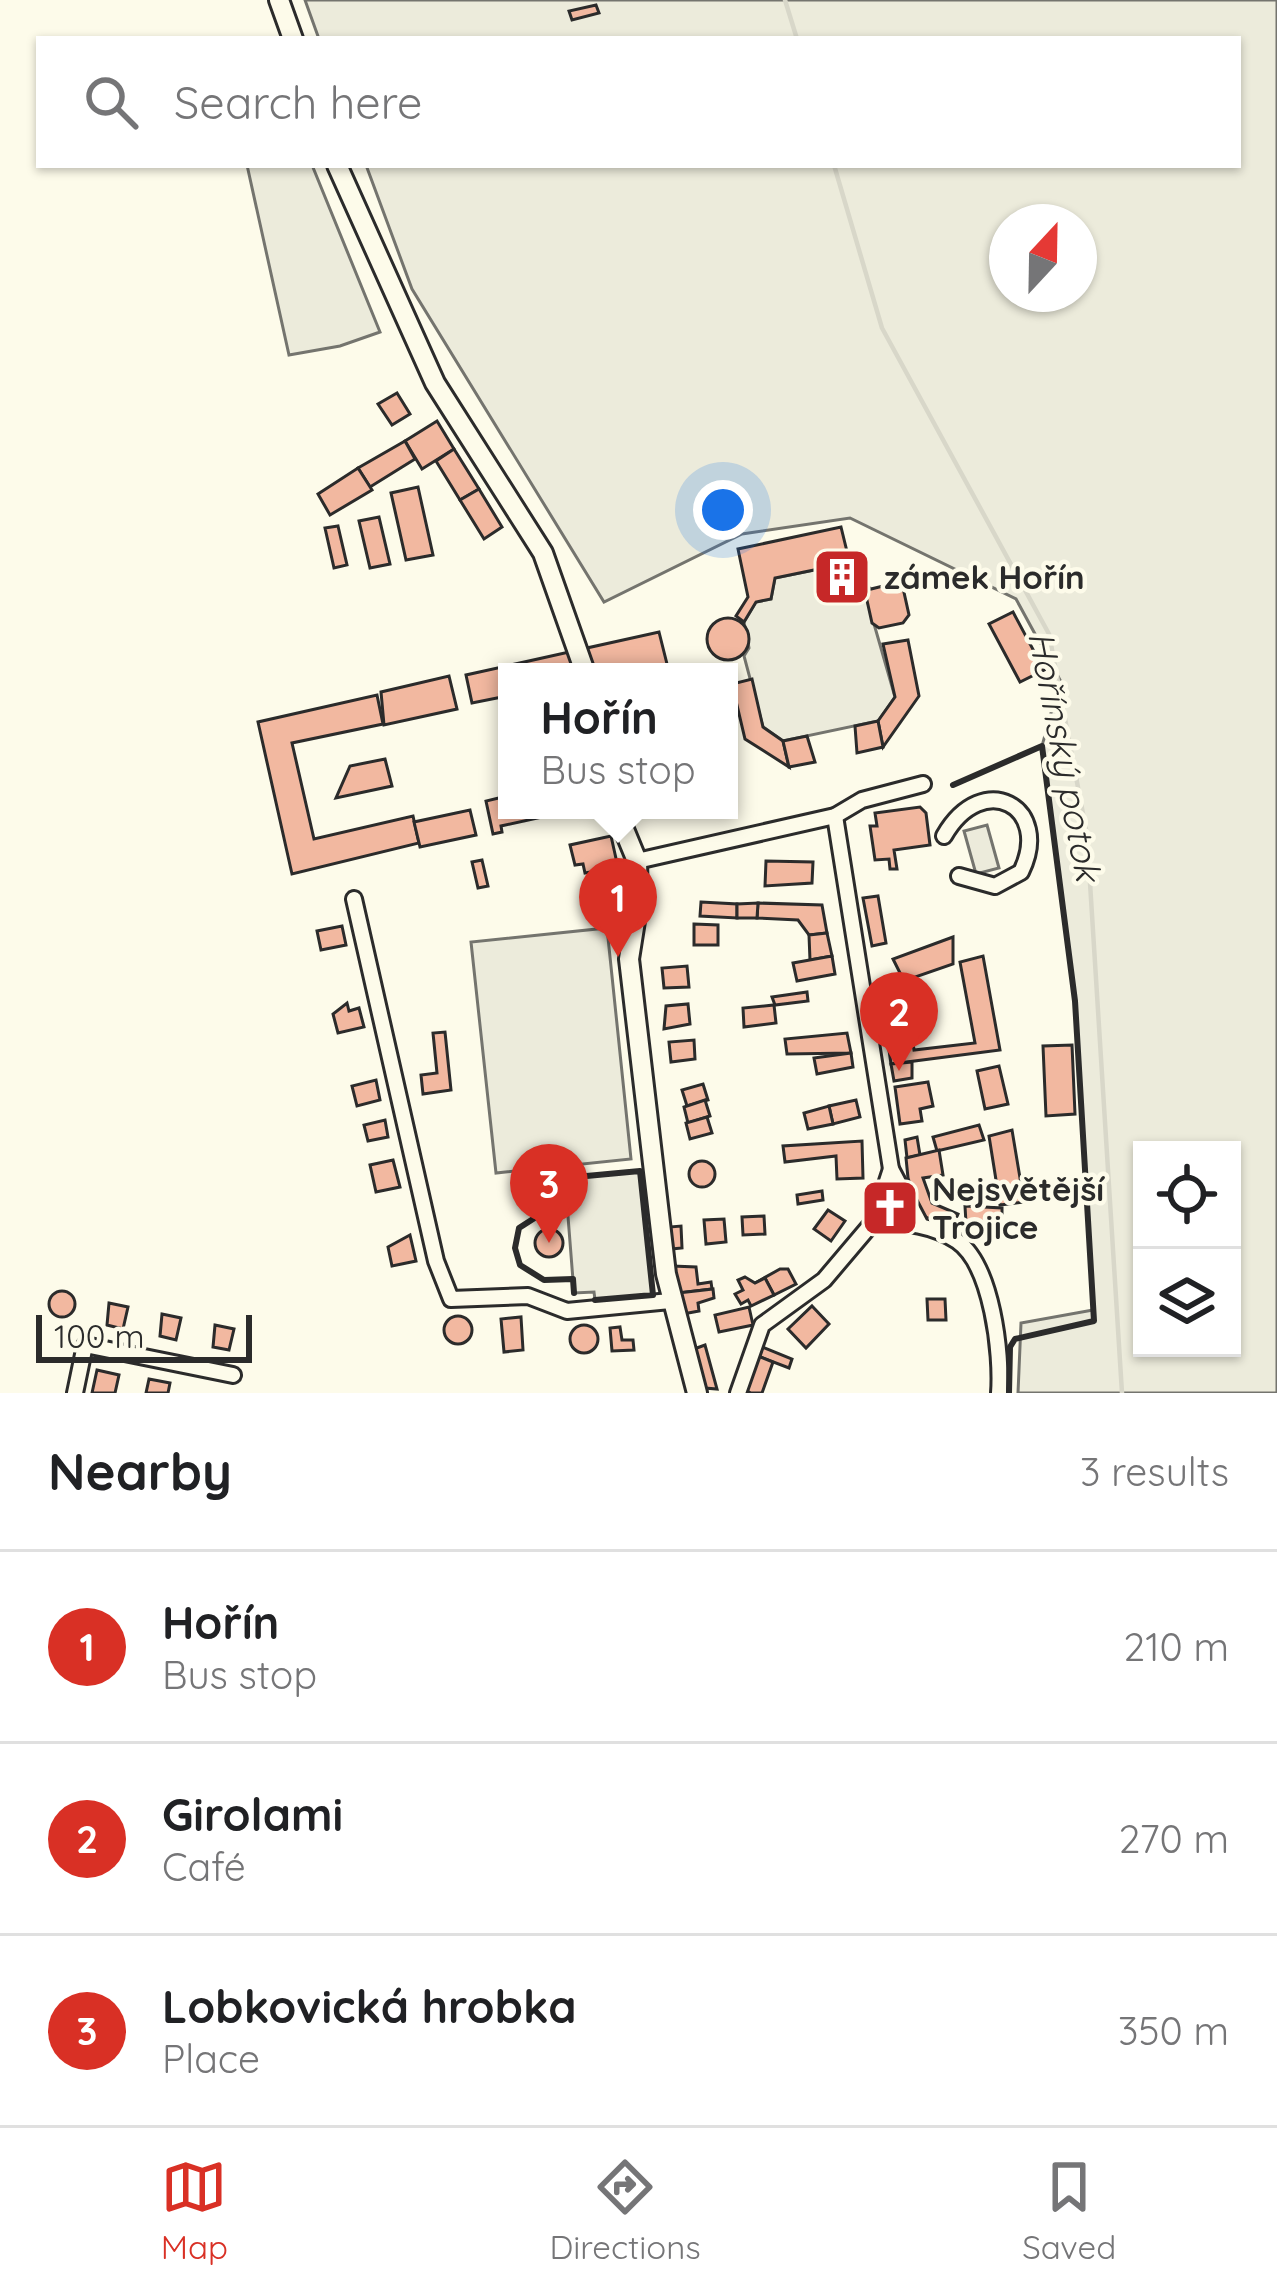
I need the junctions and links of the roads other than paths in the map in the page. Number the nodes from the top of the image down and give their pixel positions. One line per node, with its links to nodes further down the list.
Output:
1 (279, 0): 2 (street)
2 (292, 36)
3 (338, 168): 4 (street)
4 (582, 663)
5 (923, 784): 6 (street)
6 (835, 816): 9 (street); 12 (street)
7 (620, 819): 9 (street)
8 (944, 836): 10 (street)
9 (637, 861): 15 (street)
10 (959, 876)
11 (354, 898): 15 (street)
12 (891, 1169): 13 (street); 14 (street)
13 (874, 1220): 14 (street); 19 (street)
14 (920, 1224): 20 (street)
15 (670, 1301): 18 (street)
16 (233, 1375): 17 (street)
17 (75, 1393)
18 (697, 1393)
19 (738, 1393)
20 (999, 1393)

